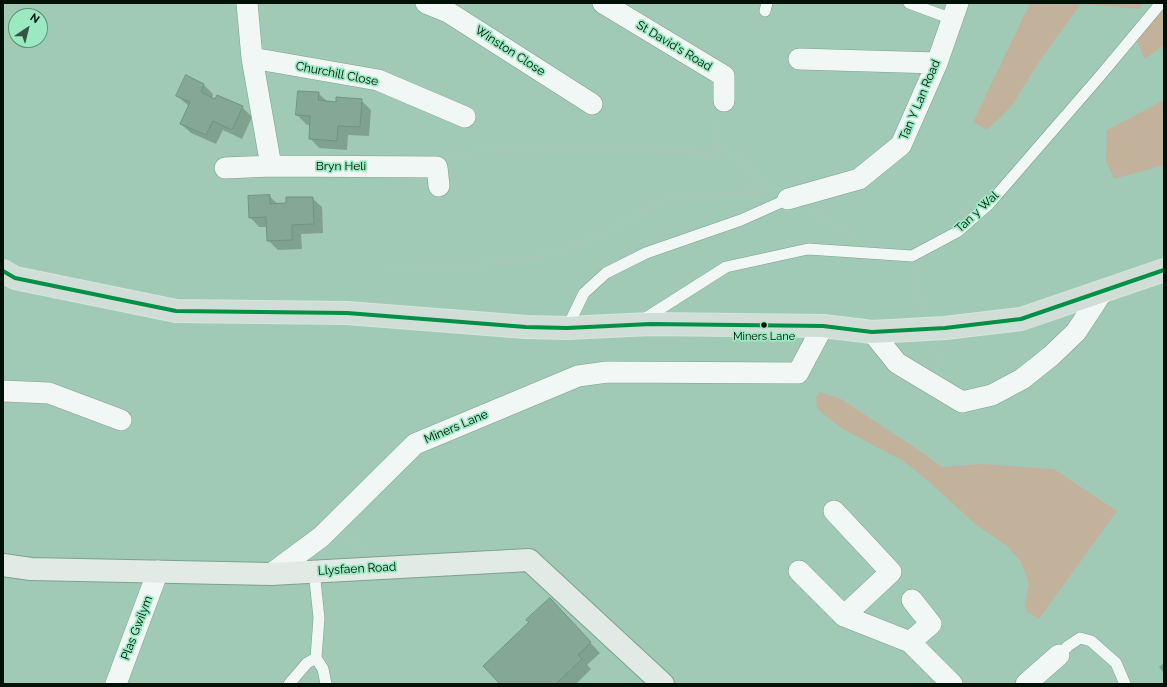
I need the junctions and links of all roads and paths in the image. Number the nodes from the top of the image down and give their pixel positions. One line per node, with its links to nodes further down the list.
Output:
1 (247, 3): 7 (street)
2 (426, 3): 11 (street, Winston Close)
3 (603, 3): 10 (street, St David's Road)
4 (909, 3): 6 (lane)
5 (1161, 3): 19 (lane, Tan y Wal)
6 (956, 11): 9 (street, Tan Y Lan Road)
7 (252, 58): 12 (street, Churchill Close); 14 (street)
8 (799, 59): 9 (street)
9 (937, 63): 17 (street, Tan Y Lan Road)
10 (724, 100): 13 (path)
11 (592, 104)
12 (464, 117)
13 (717, 144): 16 (path); 17 (path)
14 (271, 166): 15 (street, Bryn Heli); 16 (street, Bryn Heli)
15 (225, 168)
16 (438, 177)
17 (783, 196): 18 (path); 20 (path); 27 (lane)
18 (854, 237)
19 (912, 256): 24 (path); 25 (lane)
20 (387, 266)
21 (1164, 270): 23 (main road)
22 (3, 271): 27 (main road)
23 (1103, 291): 28 (main road); 28 (street)
24 (924, 316)
25 (636, 325): 26 (main road); 27 (main road)
26 (823, 326): 28 (main road); 36 (street, Miners Lane)
27 (566, 328)
28 (872, 332)
29 (3, 391): 30 (street)
30 (121, 420)
31 (834, 511): 38 (street)
32 (3, 565): 33 (street, Llysfaen Road)
33 (158, 571): 36 (street, Llysfaen Road); 42 (street, Plas Gwilym)
34 (799, 571): 38 (street)
35 (314, 572): 36 (street, Llysfaen Road); 41 (lane); 45 (street, Llysfaen Road)
36 (271, 574)
37 (912, 600): 39 (street)
38 (844, 616): 39 (street)
39 (910, 642): 46 (street)
40 (1059, 655): 47 (street); 48 (lane)
41 (316, 658): 43 (lane); 44 (lane)
42 (116, 684)
43 (289, 684)
44 (326, 684)
45 (663, 684)
46 (952, 684)
47 (1026, 684)
48 (1125, 684)

